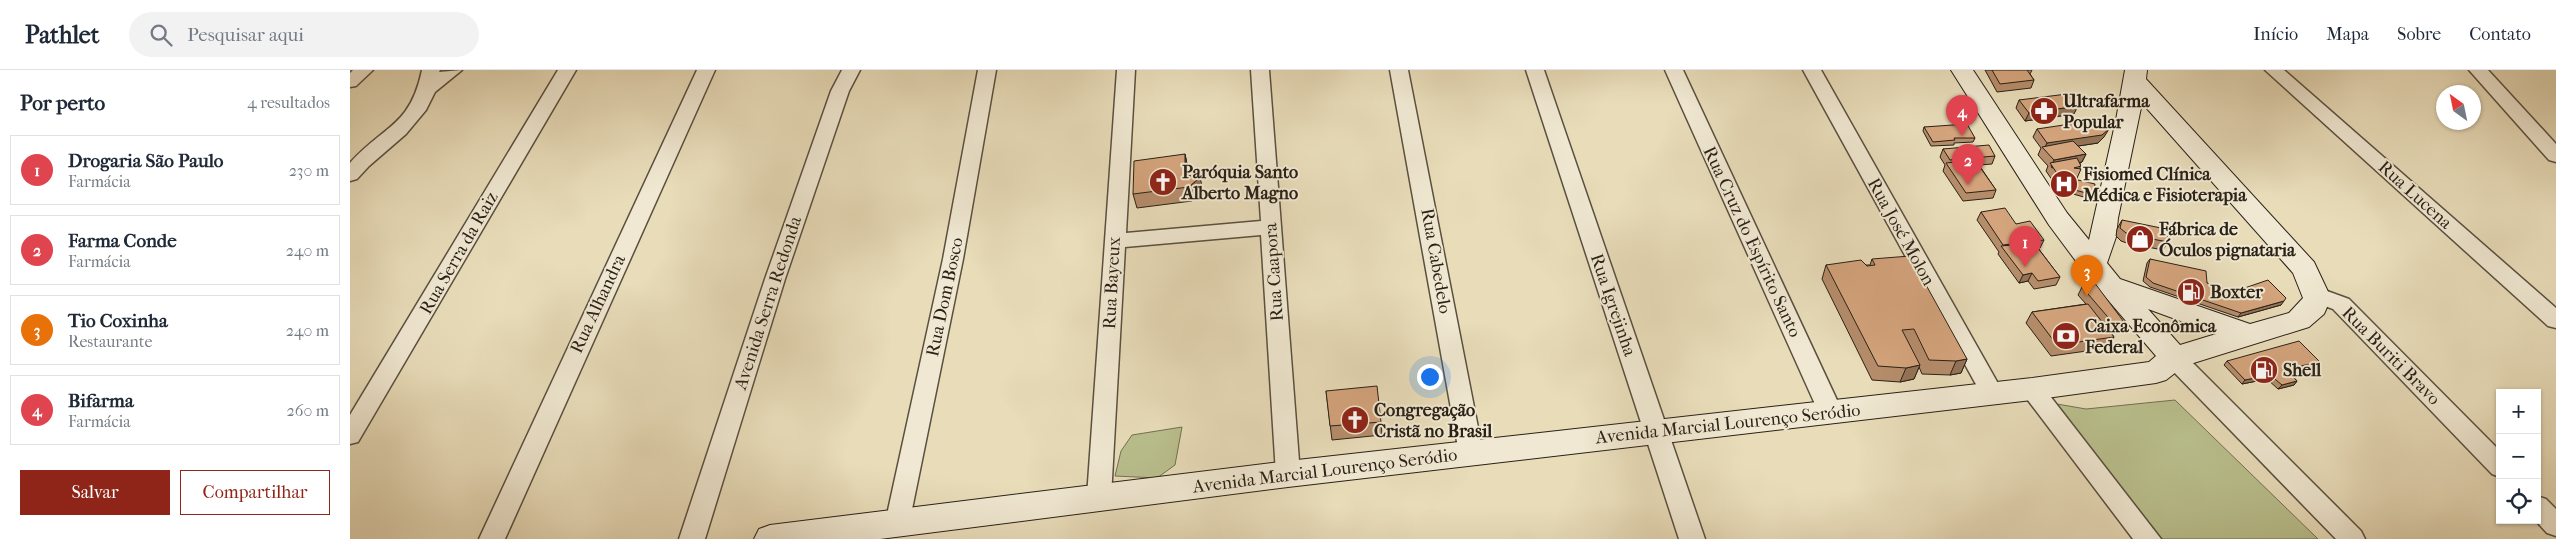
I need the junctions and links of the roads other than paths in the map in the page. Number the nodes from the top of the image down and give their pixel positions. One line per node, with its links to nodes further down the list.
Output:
1 (364, 70): 18 (street)
2 (453, 70): 17 (street)
3 (567, 70): 37 (street, Rua Serra da Raiz)
4 (706, 70): 46 (street, Rua Alhandra)
5 (851, 70): 47 (street, Avenida Serra Redonda)
6 (987, 70): 44 (street, Rua Dom Bosco)
7 (1126, 70): 26 (street, Rua Bayeux)
8 (1260, 70): 25 (street, Rua Caapora)
9 (1399, 70): 38 (street, Rua Cabedelo)
10 (1535, 70): 36 (street, Rua Igrejinha)
11 (1674, 70): 35 (street, Rua Cruz do Espírito Santo)
12 (1812, 70): 34 (street, Rua José Molon)
13 (1962, 70): 24 (main road)
14 (2274, 70): 30 (street, Rua Lucena)
15 (2478, 70): 21 (street)
16 (2131, 73): 19 (main road); 20 (main road)
17 (430, 79): 22 (street)
18 (350, 82)
19 (2128, 120): 20 (main road); 23 (main road)
20 (2181, 132): 29 (main road)
21 (2556, 156)
22 (350, 175)
23 (2105, 218): 24 (main road); 27 (main road)
24 (2058, 219): 27 (main road)
25 (1270, 227): 26 (street); 40 (street, Rua Caapora)
26 (1114, 241): 41 (street, Rua Bayeux)
27 (2093, 265): 28 (main road)
28 (2111, 286): 31 (main road); 32 (main road)
29 (2316, 295): 31 (main road, Avenida Marcial Lourenço Seródio); 39 (street, Rua Buriti Bravo)
30 (2556, 320)
31 (2251, 336): 32 (main road, Avenida Marcial Lourenço Seródio)
32 (2174, 358): 33 (main road, Avenida Marcial Lourenço Seródio); 50 (street)
33 (2032, 389): 34 (main road, Avenida Marcial Lourenço Seródio); 49 (street)
34 (1992, 394): 35 (main road, Avenida Marcial Lourenço Seródio)
35 (1831, 413): 36 (main road, Avenida Marcial Lourenço Seródio)
36 (1656, 432): 38 (main road, Avenida Marcial Lourenço Seródio); 48 (street, Rua Igrejinha)
37 (350, 435)
38 (1471, 453): 40 (main road, Avenida Marcial Lourenço Seródio)
39 (2496, 463)
40 (1288, 474): 41 (main road, Avenida Marcial Lourenço Seródio)
41 (1099, 497): 44 (main road, Avenida Marcial Lourenço Seródio)
42 (2541, 510): 43 (street)
43 (2556, 525)
44 (878, 530): 45 (main road, Avenida Marcial Lourenço Seródio)
45 (787, 538)
46 (492, 539)
47 (692, 539)
48 (1692, 539)
49 (2148, 539)
50 (2352, 539)

